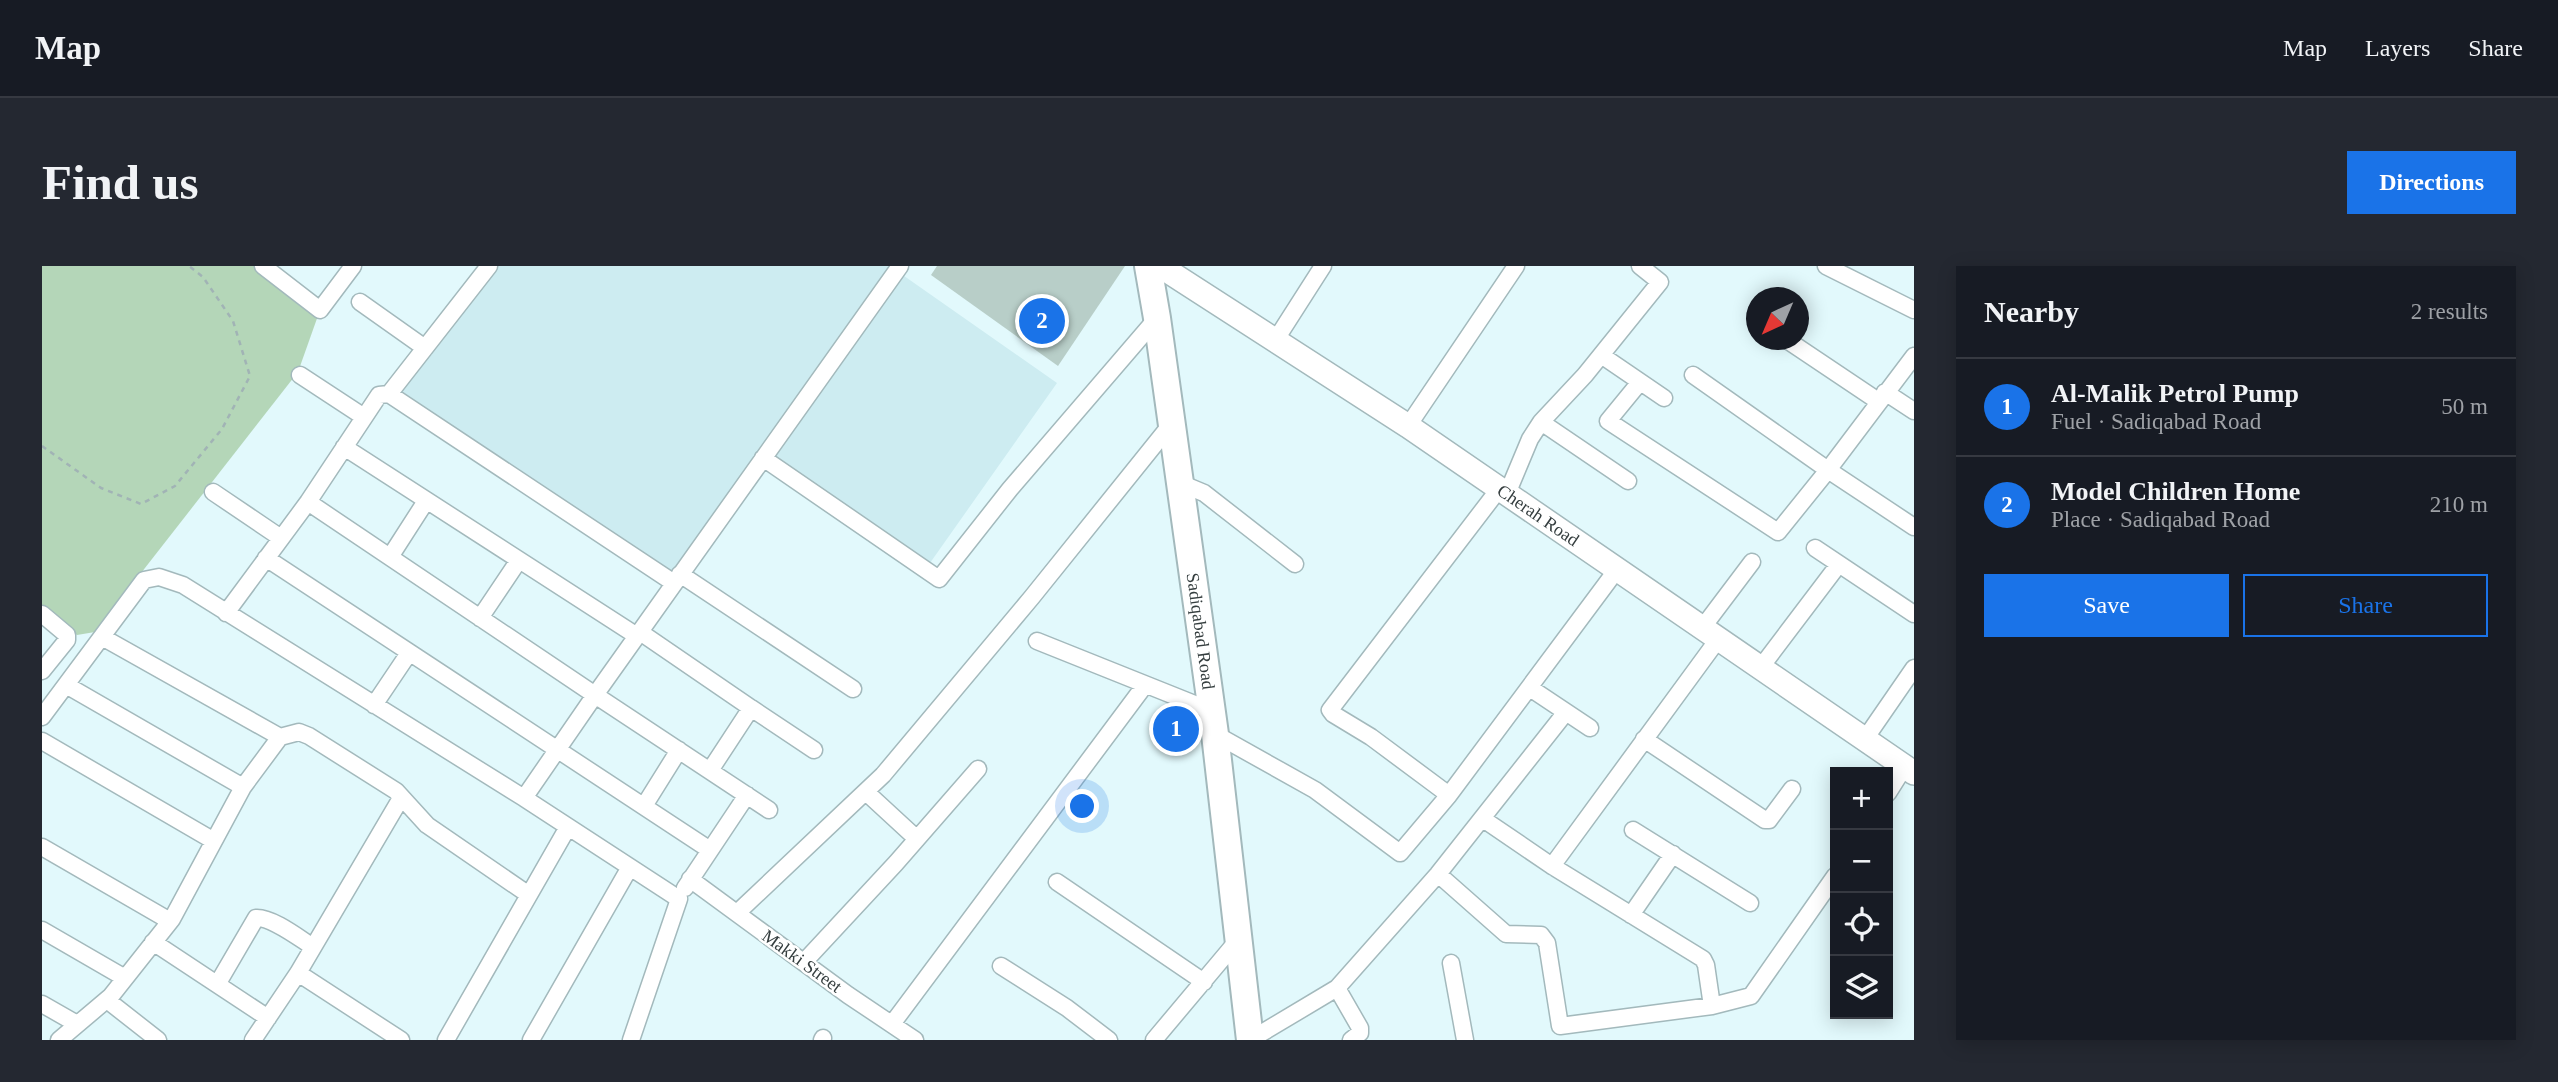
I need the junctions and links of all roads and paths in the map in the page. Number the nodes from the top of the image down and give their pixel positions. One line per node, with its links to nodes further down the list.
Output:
1 (189, 266): 31 (path)
2 (262, 266): 3 (street)
3 (353, 266)
4 (900, 266): 33 (street)
5 (1148, 266): 14 (main road, Sadiqabad Road)
6 (1323, 266): 15 (street)
7 (1516, 266): 30 (street)
8 (1640, 266): 18 (street)
9 (1826, 266): 13 (street)
10 (485, 268): 16 (street)
11 (1175, 270): 15 (street, Cherah Road)
12 (360, 302): 16 (street)
13 (1914, 310)
14 (1157, 317): 29 (main road, Sadiqabad Road); 33 (street)
15 (1275, 341): 30 (street, Cherah Road)
16 (425, 348): 23 (street)
17 (1804, 350): 24 (street)
18 (1601, 355): 22 (street); 28 (street)
19 (1914, 356): 24 (street)
20 (300, 375): 27 (street)
21 (1693, 375): 34 (street)
22 (1640, 382): 25 (street); 34 (street)
23 (389, 394): 27 (street); 51 (street)
24 (1882, 397): 26 (street); 34 (street)
25 (1664, 398)
26 (1914, 411)
27 (364, 417): 32 (street)
28 (1541, 422): 35 (street); 37 (street)
29 (1172, 423): 36 (main road, Sadiqabad Road); 88 (street)
30 (1408, 426): 37 (street, Cherah Road)
31 (42, 446)
32 (344, 447): 39 (street); 40 (street)
33 (763, 458): 51 (street)
34 (1828, 470): 41 (street)
35 (1628, 481)
36 (1180, 483): 48 (street); 73 (main road, Sadiqabad Road)
37 (1503, 491): 50 (street, Cherah Road); 90 (street)
38 (213, 492): 42 (street)
39 (426, 500): 44 (street); 46 (street)
40 (308, 502): 42 (street); 44 (street)
41 (1914, 527)
42 (281, 538): 45 (street)
43 (1815, 548): 49 (street)
44 (390, 557): 55 (street)
45 (266, 558): 52 (street); 60 (street)
46 (519, 560): 55 (street); 57 (street)
47 (1752, 562): 56 (street)
48 (1295, 564)
49 (1839, 564): 54 (street); 61 (street)
50 (1618, 569): 56 (street, Cherah Road); 66 (street)
51 (677, 579): 57 (street); 67 (street)
52 (226, 613): 58 (street); 69 (street)
53 (42, 614): 63 (street)
54 (1914, 614)
55 (480, 618): 68 (street)
56 (1711, 633): 61 (street, Cherah Road); 76 (street)
57 (638, 634): 68 (street); 70 (street)
58 (102, 637): 64 (street); 75 (street)
59 (1037, 641): 65 (street)
60 (410, 653): 69 (street); 79 (street)
61 (1761, 667): 77 (street, Cherah Road)
62 (1914, 668): 77 (street)
63 (42, 671)
64 (66, 685): 72 (street); 85 (street)
65 (1145, 685): 73 (street); 132 (street)
66 (1530, 688): 71 (street); 90 (street)
67 (853, 690)
68 (595, 695): 79 (street); 80 (street)
69 (374, 705): 92 (street)
70 (751, 708): 81 (street); 82 (street)
71 (1566, 712): 74 (street); 95 (street)
72 (42, 717)
73 (1213, 723): 90 (street); 116 (main road, Sadiqabad Road)
74 (1590, 728)
75 (280, 737): 85 (street); 91 (street)
76 (1644, 739): 87 (street); 103 (street)
77 (1866, 739): 84 (street, Cherah Road)
78 (42, 741): 99 (street)
79 (558, 748): 92 (street); 93 (street)
80 (679, 750): 82 (street); 93 (street)
81 (814, 750)
82 (710, 769): 89 (street)
83 (978, 769): 98 (street)
84 (1909, 769): 86 (street)
85 (243, 787): 99 (street)
86 (1893, 787)
87 (1792, 789)
88 (866, 792): 98 (street); 112 (street)
89 (747, 794): 94 (street); 101 (street)
90 (1449, 795)
91 (401, 798): 109 (street); 118 (street)
92 (524, 798): 96 (street)
93 (644, 806): 101 (street)
94 (769, 810)
95 (1483, 819): 103 (street); 105 (street)
96 (568, 827): 104 (street); 109 (street)
97 (1633, 830): 102 (street)
98 (917, 839): 119 (street)
99 (214, 841): 114 (street)
100 (42, 848): 114 (street)
101 (710, 850): 106 (street)
102 (1673, 854): 111 (street); 113 (street)
103 (1552, 866): 113 (street)
104 (630, 867): 110 (street); 139 (street)
105 (1438, 874): 126 (street); 133 (street)
106 (690, 879): 110 (street); 112 (street, Makki Street)
107 (1057, 882): 124 (street)
108 (1830, 884): 129 (street)
109 (529, 895): 138 (street)
110 (679, 899): 140 (street)
111 (1751, 903)
112 (737, 914): 119 (street, Makki Street)
113 (1631, 915): 129 (street)
114 (170, 921): 117 (street)
115 (42, 930): 123 (street)
116 (1238, 940): 124 (street); 144 (main road, Sadiqabad Road)
117 (153, 942): 123 (street); 125 (street)
118 (313, 947): 122 (street); 125 (street)
119 (804, 962): 132 (street, Makki Street)
120 (1451, 963): 146 (street)
121 (1001, 966): 142 (street)
122 (298, 973): 130 (street); 137 (street)
123 (125, 978): 127 (street)
124 (1204, 982): 143 (street)
125 (218, 983): 130 (street)
126 (1336, 988): 144 (street); 145 (street)
127 (107, 1000): 131 (street); 135 (street)
128 (42, 1004): 131 (street)
129 (1712, 1006): 133 (street)
130 (268, 1018): 136 (street)
131 (78, 1024): 134 (street)
132 (892, 1024): 141 (street, Makki Street)
133 (1561, 1033)
134 (59, 1040)
135 (158, 1040)
136 (253, 1040)
137 (401, 1040)
138 (446, 1040)
139 (531, 1040)
140 (631, 1040)
141 (915, 1040)
142 (1109, 1040)
143 (1154, 1040)
144 (1250, 1040)
145 (1352, 1040)
146 (1465, 1040)

